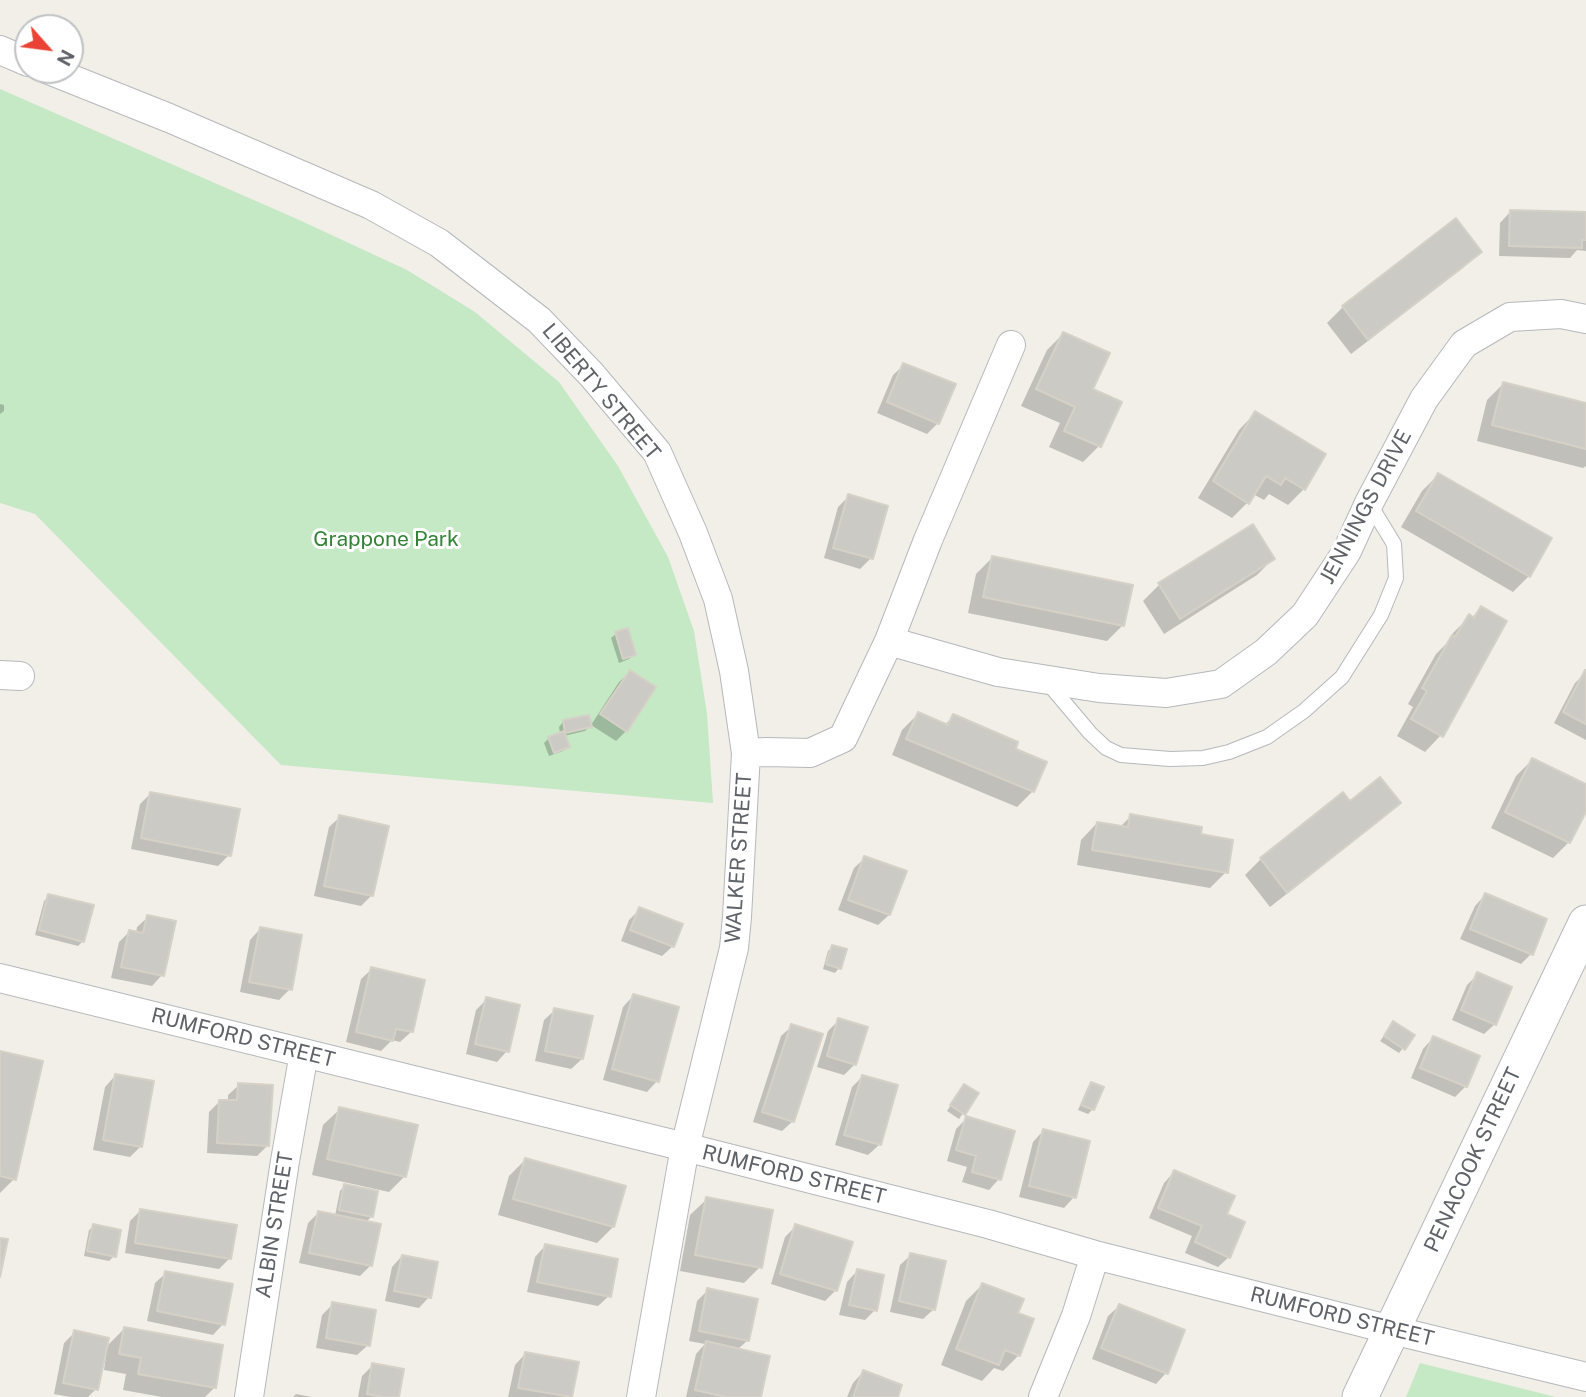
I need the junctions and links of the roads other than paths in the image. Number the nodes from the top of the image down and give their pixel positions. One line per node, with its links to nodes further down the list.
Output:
1 (84, 84): 7 (street, LIBERTY STREET)
2 (1586, 319): 4 (street, JENNINGS DRIVE)
3 (1011, 345): 5 (street, WALKER STREET)
4 (1369, 503): 6 (street, JENNINGS DRIVE); 6 (lane)
5 (889, 640): 6 (street, JENNINGS DRIVE); 7 (street, WALKER STREET)
6 (1045, 680)
7 (746, 753): 11 (street, WALKER STREET)
8 (1586, 923): 13 (street, PENACOOK STREET)
9 (0, 978): 10 (street, RUMFORD STREET)
10 (304, 1053): 11 (street, RUMFORD STREET); 15 (street, ALBIN STREET)
11 (685, 1147): 12 (street, RUMFORD STREET); 16 (street, WALKER STREET)
12 (1095, 1255): 13 (street, RUMFORD STREET); 17 (street)
13 (1392, 1330): 14 (street, RUMFORD STREET); 18 (street, PENACOOK STREET)
14 (1586, 1377)
15 (249, 1397)
16 (641, 1397)
17 (1043, 1397)
18 (1360, 1397)

